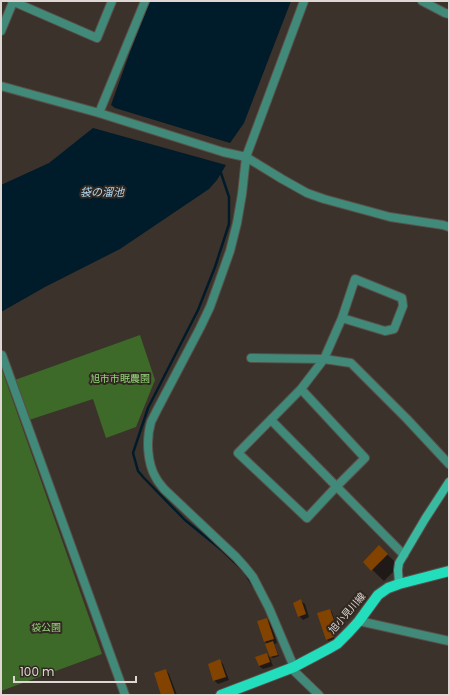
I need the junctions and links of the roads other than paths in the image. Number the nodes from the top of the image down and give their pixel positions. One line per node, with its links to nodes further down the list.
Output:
1 (12, 1): 2 (street); 7 (street)
2 (112, 1)
3 (145, 1): 9 (street)
4 (304, 1): 10 (street)
5 (422, 1): 6 (street)
6 (449, 14)
7 (1, 32)
8 (1, 86): 9 (street)
9 (100, 113): 10 (street)
10 (246, 157): 11 (street); 26 (street)
11 (449, 227)
12 (342, 318): 12 (street); 15 (street)
13 (2, 355): 27 (street)
14 (251, 358): 15 (street)
15 (324, 359): 16 (street); 18 (street)
16 (301, 389): 17 (street); 20 (street)
17 (271, 420): 20 (street); 20 (street)
18 (449, 464)
19 (449, 482): 21 (street)
20 (336, 487): 21 (street)
21 (404, 555): 23 (street)
22 (449, 572): 23 (main road, 旭小見川線)
23 (399, 584): 24 (main road, 旭小見川線)
24 (359, 621): 25 (street); 26 (main road, 旭小見川線)
25 (449, 641)
26 (293, 668): 28 (main road, 旭小見川線); 29 (street)
27 (125, 695)
28 (221, 695)
29 (319, 695)

